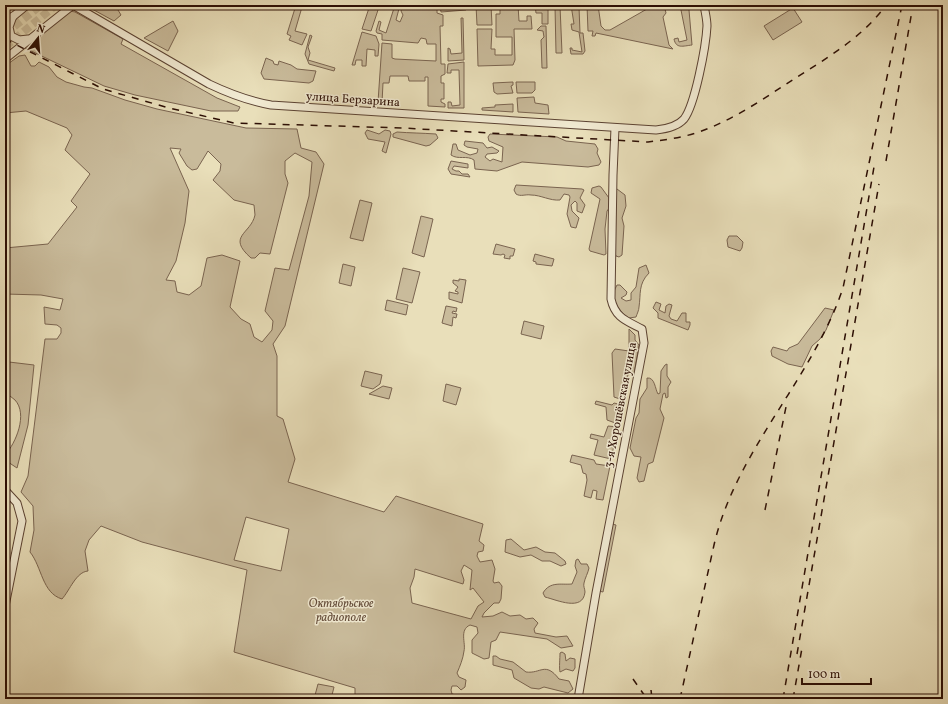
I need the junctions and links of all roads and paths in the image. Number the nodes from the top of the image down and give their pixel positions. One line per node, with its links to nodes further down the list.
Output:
1 (27, 5): 6 (street)
2 (73, 5): 5 (street, улица Берзарина); 8 (street)
3 (85, 5): 5 (street)
4 (704, 5): 12 (street, улица Берзарина)
5 (90, 15): 12 (street, улица Берзарина)
6 (13, 16): 7 (street); 8 (street)
7 (5, 23)
8 (32, 38): 11 (street)
9 (5, 52): 10 (street)
10 (5, 55)
11 (5, 60)
12 (615, 128): 15 (street, 3-я Хорошёвская улица)
13 (5, 490): 14 (street)
14 (5, 606)
15 (578, 699)

